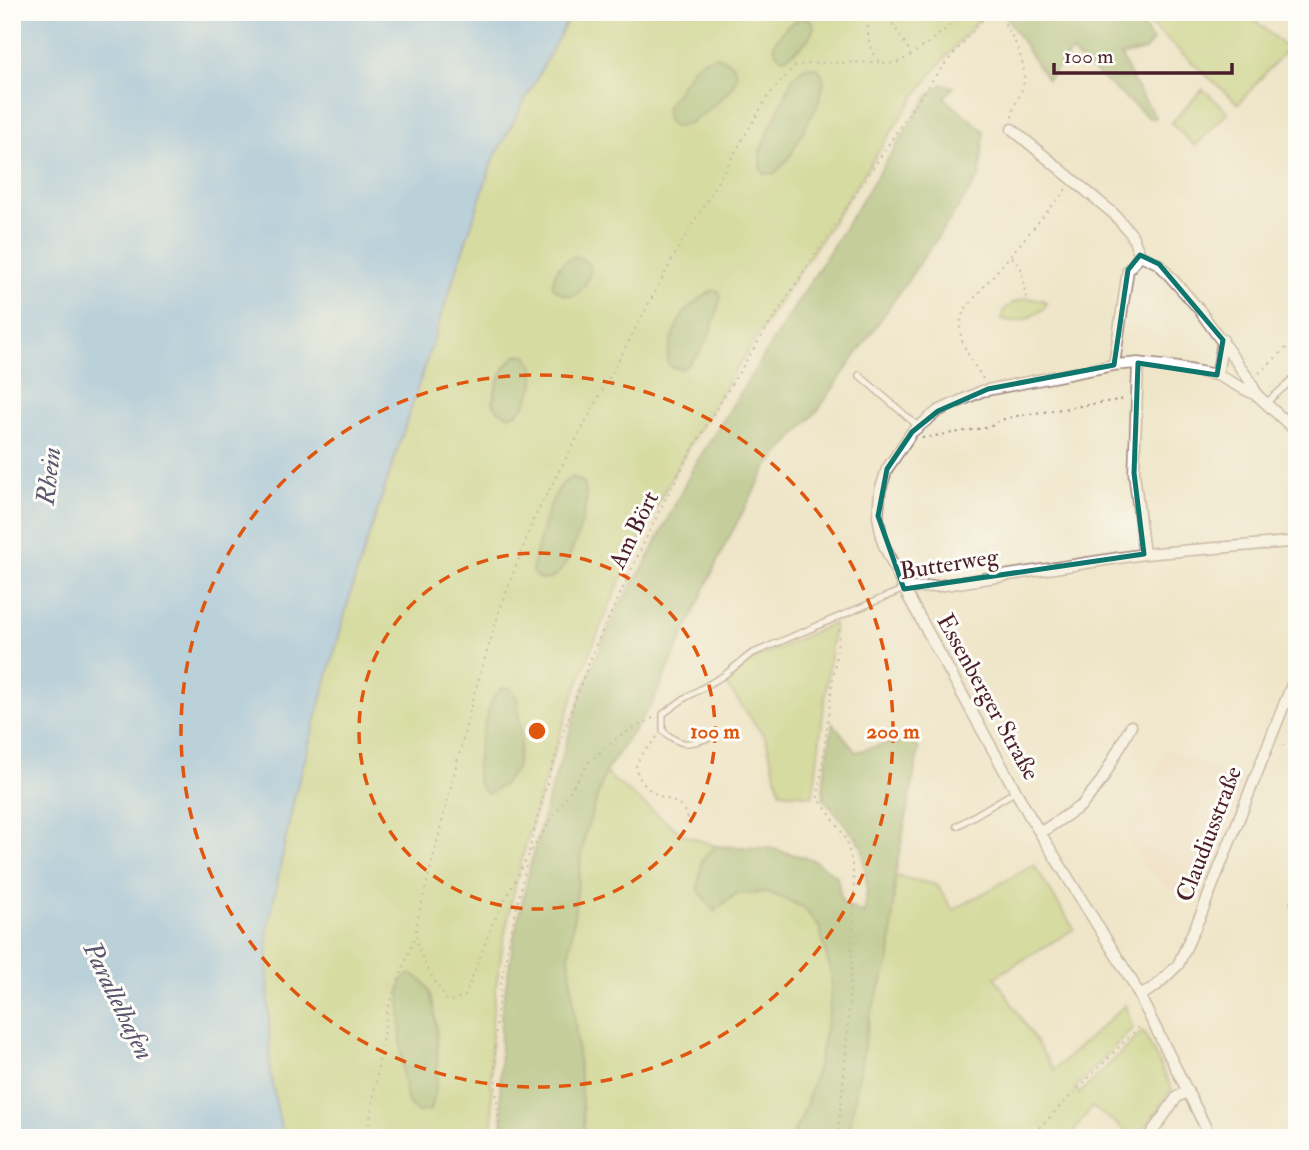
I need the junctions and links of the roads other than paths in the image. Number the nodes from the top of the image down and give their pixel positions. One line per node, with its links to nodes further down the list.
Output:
1 (1012, 129): 2 (street)
2 (1140, 255): 3 (street); 5 (street)
3 (1223, 340): 7 (street); 9 (street)
4 (1138, 363): 5 (street, Essenberger Straße); 7 (street, Essenberger Straße); 13 (street)
5 (1114, 365): 10 (street, Essenberger Straße)
6 (859, 375): 10 (lane)
7 (1217, 375): 9 (street, Essenberger Straße)
8 (1297, 376): 9 (lane)
9 (1262, 400): 11 (street)
10 (919, 427): 14 (street, Essenberger Straße)
11 (1297, 432)
12 (1297, 543): 13 (street, Butterweg)
13 (1144, 554): 14 (street, Butterweg)
14 (904, 589): 17 (lane, Butterweg); 18 (street, Essenberger Straße)
15 (1297, 672): 21 (street, Claudiusstraße)
16 (1130, 726): 20 (street)
17 (709, 738)
18 (1016, 791): 19 (lane); 20 (street, Essenberger Straße)
19 (957, 826)
20 (1040, 833): 21 (street, Essenberger Straße)
21 (1140, 996): 22 (street, Essenberger Straße)
22 (1188, 1091): 23 (street); 24 (street, Essenberger Straße)
23 (1148, 1138)
24 (1211, 1138)

